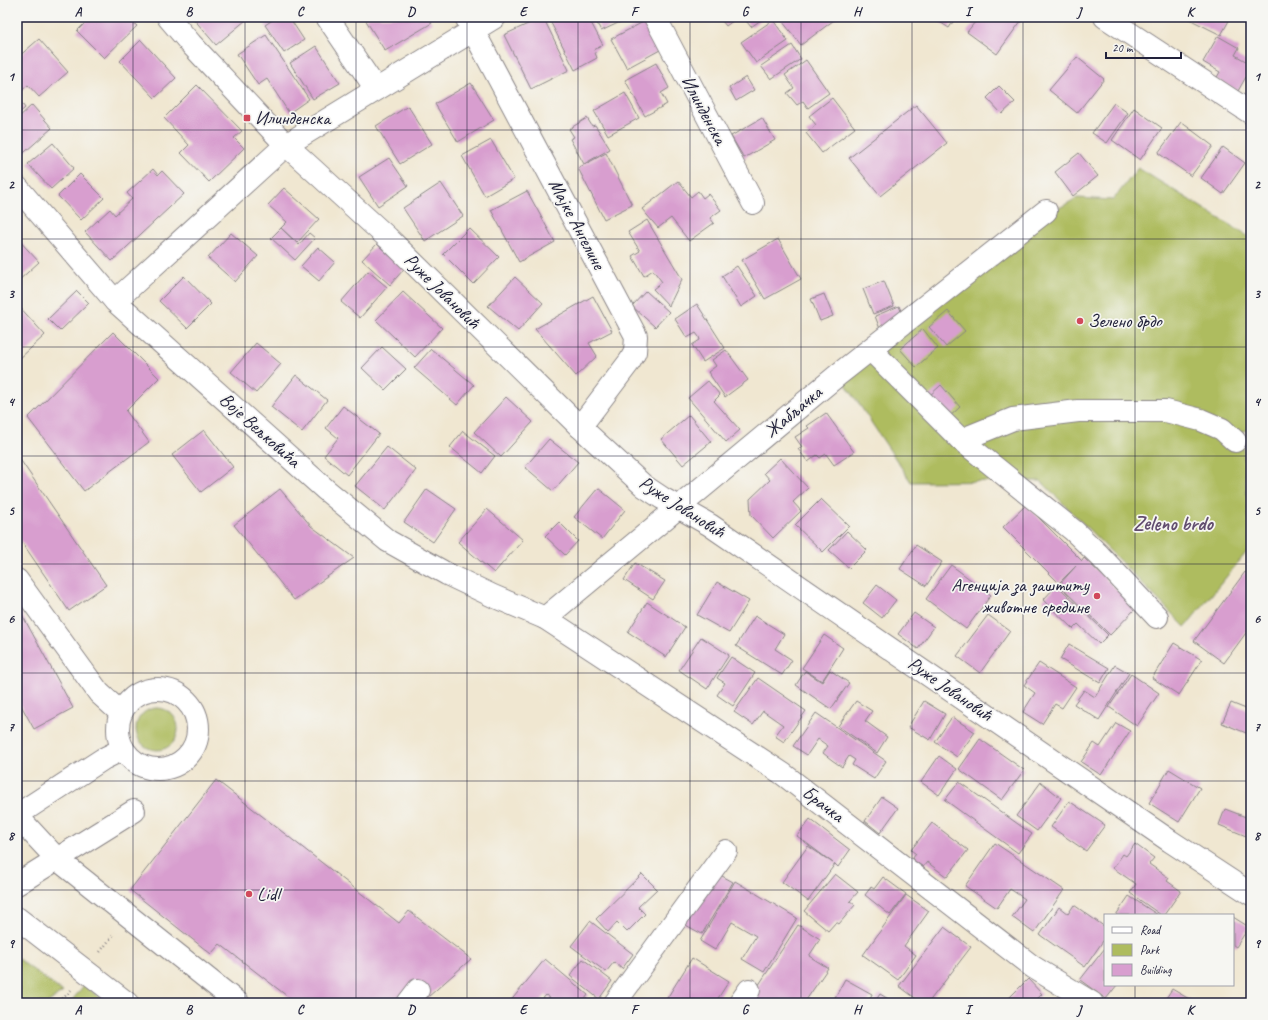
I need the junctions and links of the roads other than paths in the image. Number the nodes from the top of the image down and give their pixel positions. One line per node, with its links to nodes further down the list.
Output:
1 (168, 17): 9 (street, Руже Јовановић)
2 (327, 17): 7 (street)
3 (495, 17): 6 (street)
4 (655, 17): 11 (street, Илинденска)
5 (1106, 17): 8 (street)
6 (470, 24): 7 (street); 15 (street, Мајке Ангелине)
7 (376, 89): 9 (street)
8 (1251, 113)
9 (286, 145): 13 (street); 15 (street, Руже Јовановић)
10 (17, 188): 13 (street, Воје Вељковића)
11 (753, 204)
12 (1046, 211): 14 (street, Жабљачка)
13 (115, 301): 21 (street, Воје Вељковића)
14 (871, 350): 16 (street); 18 (street, Жабљачка)
15 (580, 427): 18 (street, Руже Јовановић)
16 (962, 440): 17 (street); 20 (street)
17 (1235, 441)
18 (678, 507): 21 (street, Жабљачка); 29 (street, Руже Јовановић)
19 (17, 580): 22 (street)
20 (1157, 617)
21 (545, 618): 34 (street, Брачка)
22 (121, 713): 23 (street); 23 (street)
23 (123, 749): 25 (street)
24 (134, 811): 27 (street)
25 (17, 816): 27 (street)
26 (726, 851): 33 (street)
27 (57, 858): 28 (street); 32 (street)
28 (17, 884)
29 (1251, 894)
30 (17, 918): 31 (street)
31 (127, 1003)
32 (238, 1003)
33 (616, 1003)
34 (1092, 1003)

